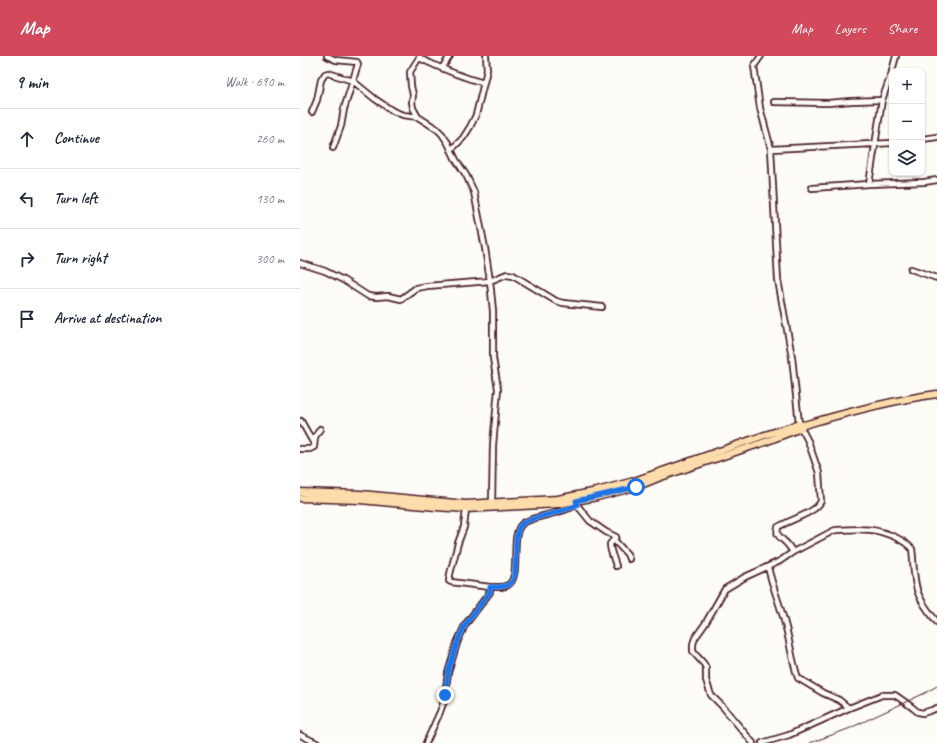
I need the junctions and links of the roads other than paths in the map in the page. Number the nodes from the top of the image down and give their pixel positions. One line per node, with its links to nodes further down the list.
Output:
1 (327, 56): 10 (street)
2 (450, 56): 7 (street)
3 (486, 56): 11 (street)
4 (761, 56): 21 (street)
5 (896, 56): 8 (street)
6 (420, 57): 7 (street); 15 (street)
7 (442, 68): 11 (street)
8 (893, 68)
9 (889, 80): 12 (street)
10 (353, 81): 14 (street); 15 (street); 20 (street)
11 (484, 83): 22 (street)
12 (882, 100): 13 (street); 19 (street)
13 (774, 102)
14 (312, 112)
15 (418, 117): 22 (street)
16 (937, 137): 17 (street)
17 (925, 139)
18 (889, 143): 19 (street)
19 (876, 144): 21 (street); 24 (street)
20 (333, 148)
21 (771, 149): 35 (street)
22 (451, 150): 31 (street)
23 (937, 180): 24 (street)
24 (869, 184): 25 (street)
25 (812, 188)
26 (300, 263): 27 (street)
27 (307, 266): 28 (street); 31 (street)
28 (300, 269)
29 (911, 269): 30 (street)
30 (937, 278)
31 (490, 281): 32 (street); 41 (street)
32 (602, 307)
33 (937, 394): 35 (main road)
34 (301, 421): 37 (street)
35 (801, 426): 41 (main road); 42 (main road); 45 (street)
36 (320, 429): 37 (street)
37 (314, 444): 38 (street)
38 (300, 449)
39 (300, 492): 41 (main road)
40 (300, 498): 43 (main road)
41 (492, 503)
42 (577, 503): 43 (main road); 44 (street); 49 (street)
43 (466, 509): 49 (street)
44 (616, 537): 46 (street); 47 (street)
45 (793, 552): 48 (street); 50 (street)
46 (629, 559)
47 (616, 566)
48 (768, 566): 51 (street); 56 (street)
49 (490, 587): 55 (street)
50 (937, 622)
51 (849, 708): 52 (street); 57 (street)
52 (937, 708)
53 (300, 735): 54 (street)
54 (317, 743)
55 (426, 743)
56 (753, 743)
57 (762, 743)

